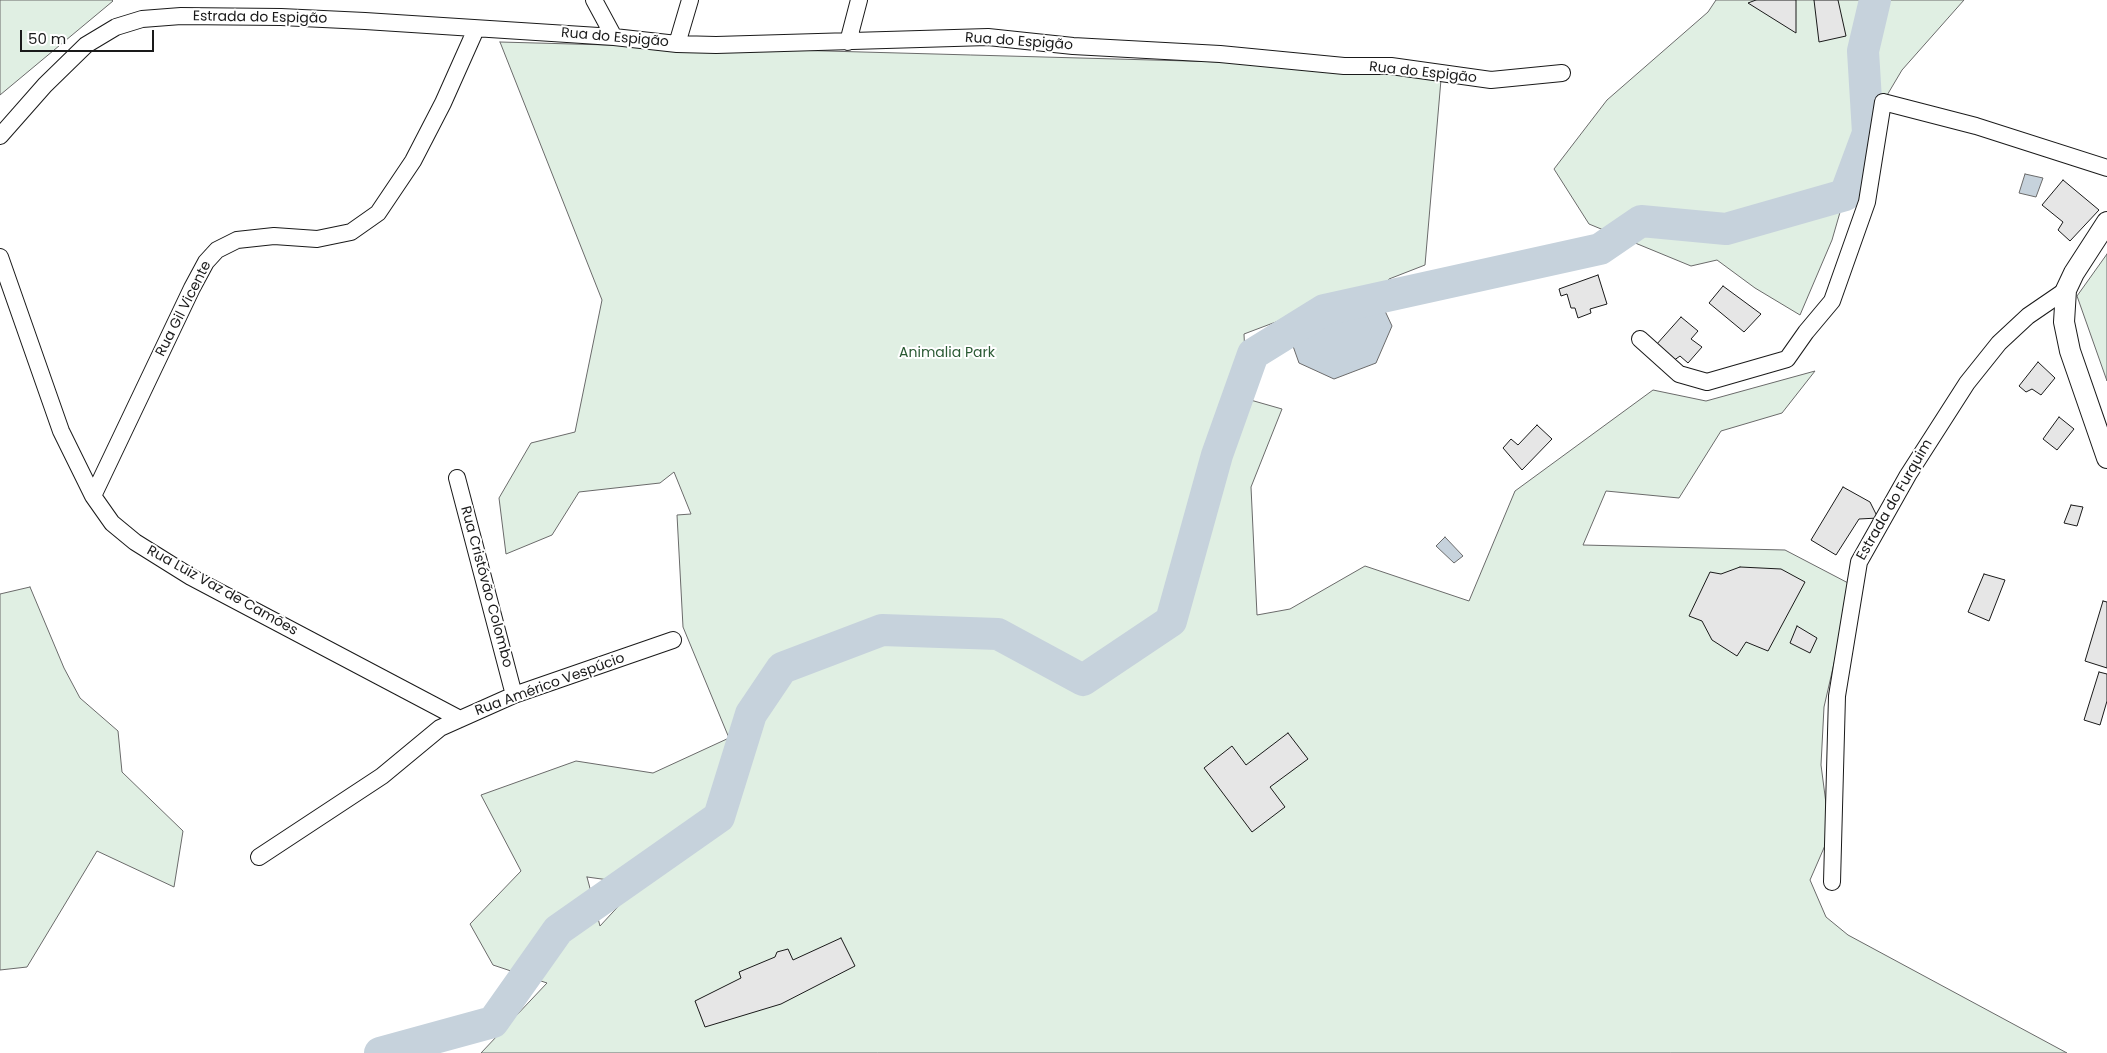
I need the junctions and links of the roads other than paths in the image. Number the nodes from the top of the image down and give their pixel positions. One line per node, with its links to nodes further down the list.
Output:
1 (594, 0): 5 (street)
2 (690, 0): 7 (street)
3 (859, 0): 6 (street)
4 (476, 29): 5 (street, Rua do Espigão); 9 (street, Estrada do Espigão); 17 (street, Rua Gil Vicente)
5 (614, 37): 7 (street, Rua do Espigão)
6 (848, 42): 7 (street, Rua do Espigão); 8 (street, Rua do Espigão)
7 (677, 44)
8 (1562, 72)
9 (0, 136)
10 (2107, 168): 14 (street)
11 (2107, 222): 13 (street, Estrada do Furquim)
12 (0, 257): 17 (street, Rua Luiz Vaz de Camões)
13 (2066, 290): 15 (street, Estrada do Furquim); 22 (street, Estrada do Furquim)
14 (1640, 339)
15 (2107, 458)
16 (457, 478): 19 (street, Rua Cristóvão Colombo)
17 (93, 496): 20 (street, Rua Luiz Vaz de Camões)
18 (673, 640): 19 (street, Rua Américo Vespúcio)
19 (514, 695): 20 (street, Rua Américo Vespúcio)
20 (460, 719): 21 (street, Rua Américo Vespúcio)
21 (259, 857)
22 (1832, 882)

